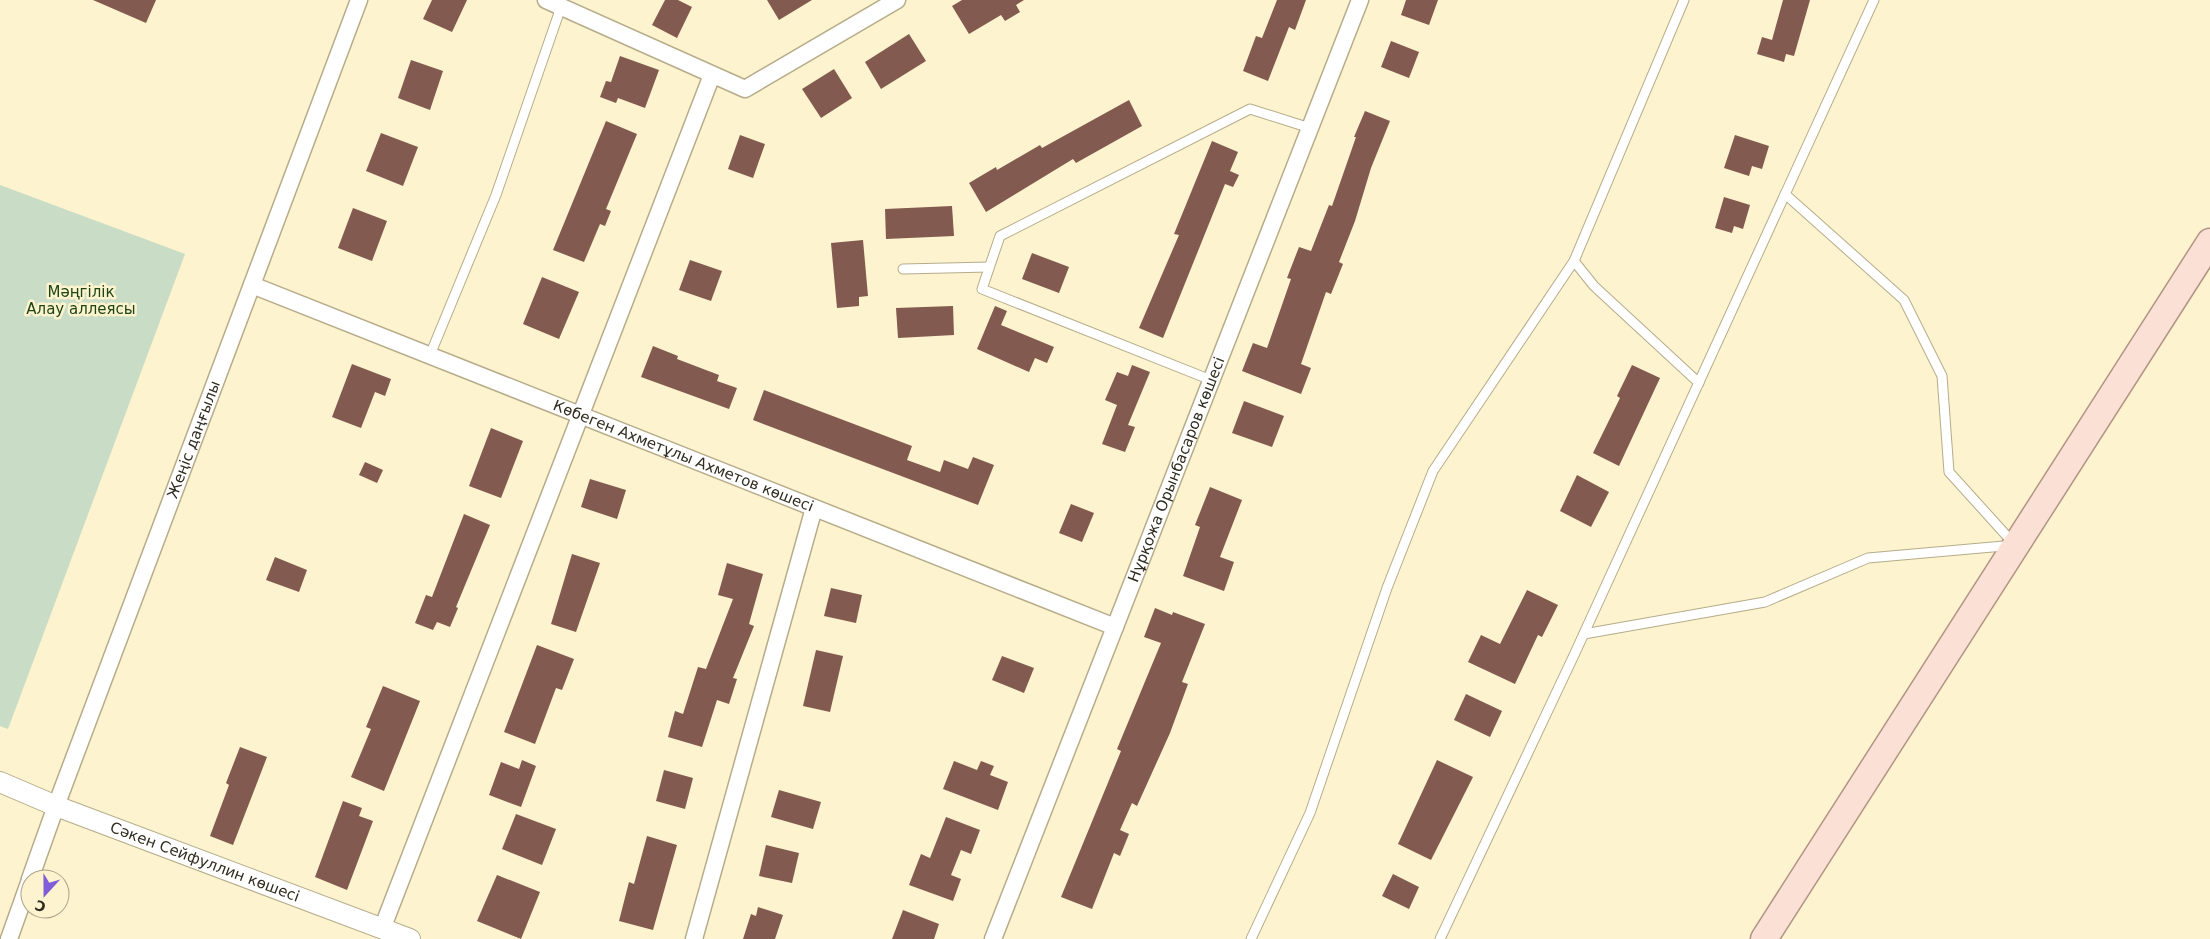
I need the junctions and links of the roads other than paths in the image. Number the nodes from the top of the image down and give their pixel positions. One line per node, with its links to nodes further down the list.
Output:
1 (359, 0): 14 (street, Жеңіс даңғылы)
2 (897, 0): 7 (street)
3 (1360, 0): 8 (street, Нұрқожа Орынбасаров көшесі)
4 (1684, 0): 11 (lane)
5 (1874, 0): 9 (lane)
6 (554, 3): 7 (street); 15 (lane)
7 (712, 74): 18 (street)
8 (1310, 128): 12 (lane); 16 (street, Нұрқожа Орынбасаров көшесі)
9 (1785, 194): 17 (lane); 20 (lane)
10 (2210, 242): 20 (main road)
11 (1574, 261): 17 (lane); 32 (lane)
12 (989, 267): 13 (lane); 16 (lane)
13 (903, 269)
14 (252, 285): 15 (street, Көбеген Ахметұлы Ахметов көшесі); 24 (street, Жеңіс даңғылы)
15 (430, 355): 18 (street, Көбеген Ахметұлы Ахметов көшесі)
16 (1212, 380): 21 (street, Нұрқожа Орынбасаров көшесі)
17 (1698, 383): 22 (lane)
18 (580, 415): 19 (street, Көбеген Ахметұлы Ахметов көшесі); 27 (street)
19 (814, 508): 21 (street, Көбеген Ахметұлы Ахметов көшесі); 30 (street)
20 (2014, 545): 22 (lane); 34 (main road)
21 (1115, 627): 31 (street, Нұрқожа Орынбасаров көшесі)
22 (1584, 634): 33 (lane)
23 (0, 782): 24 (street, Сәкен Сейфуллин көшесі)
24 (56, 806): 25 (street, Жеңіс даңғылы); 27 (street, Сәкен Сейфуллин көшесі)
25 (34, 869)
26 (20, 908): 28 (street, Жеңіс даңғылы)
27 (382, 929): 29 (street, Сәкен Сейфуллин көшесі)
28 (9, 939)
29 (410, 939)
30 (694, 939)
31 (993, 939)
32 (1251, 939)
33 (1440, 939)
34 (1764, 939)

